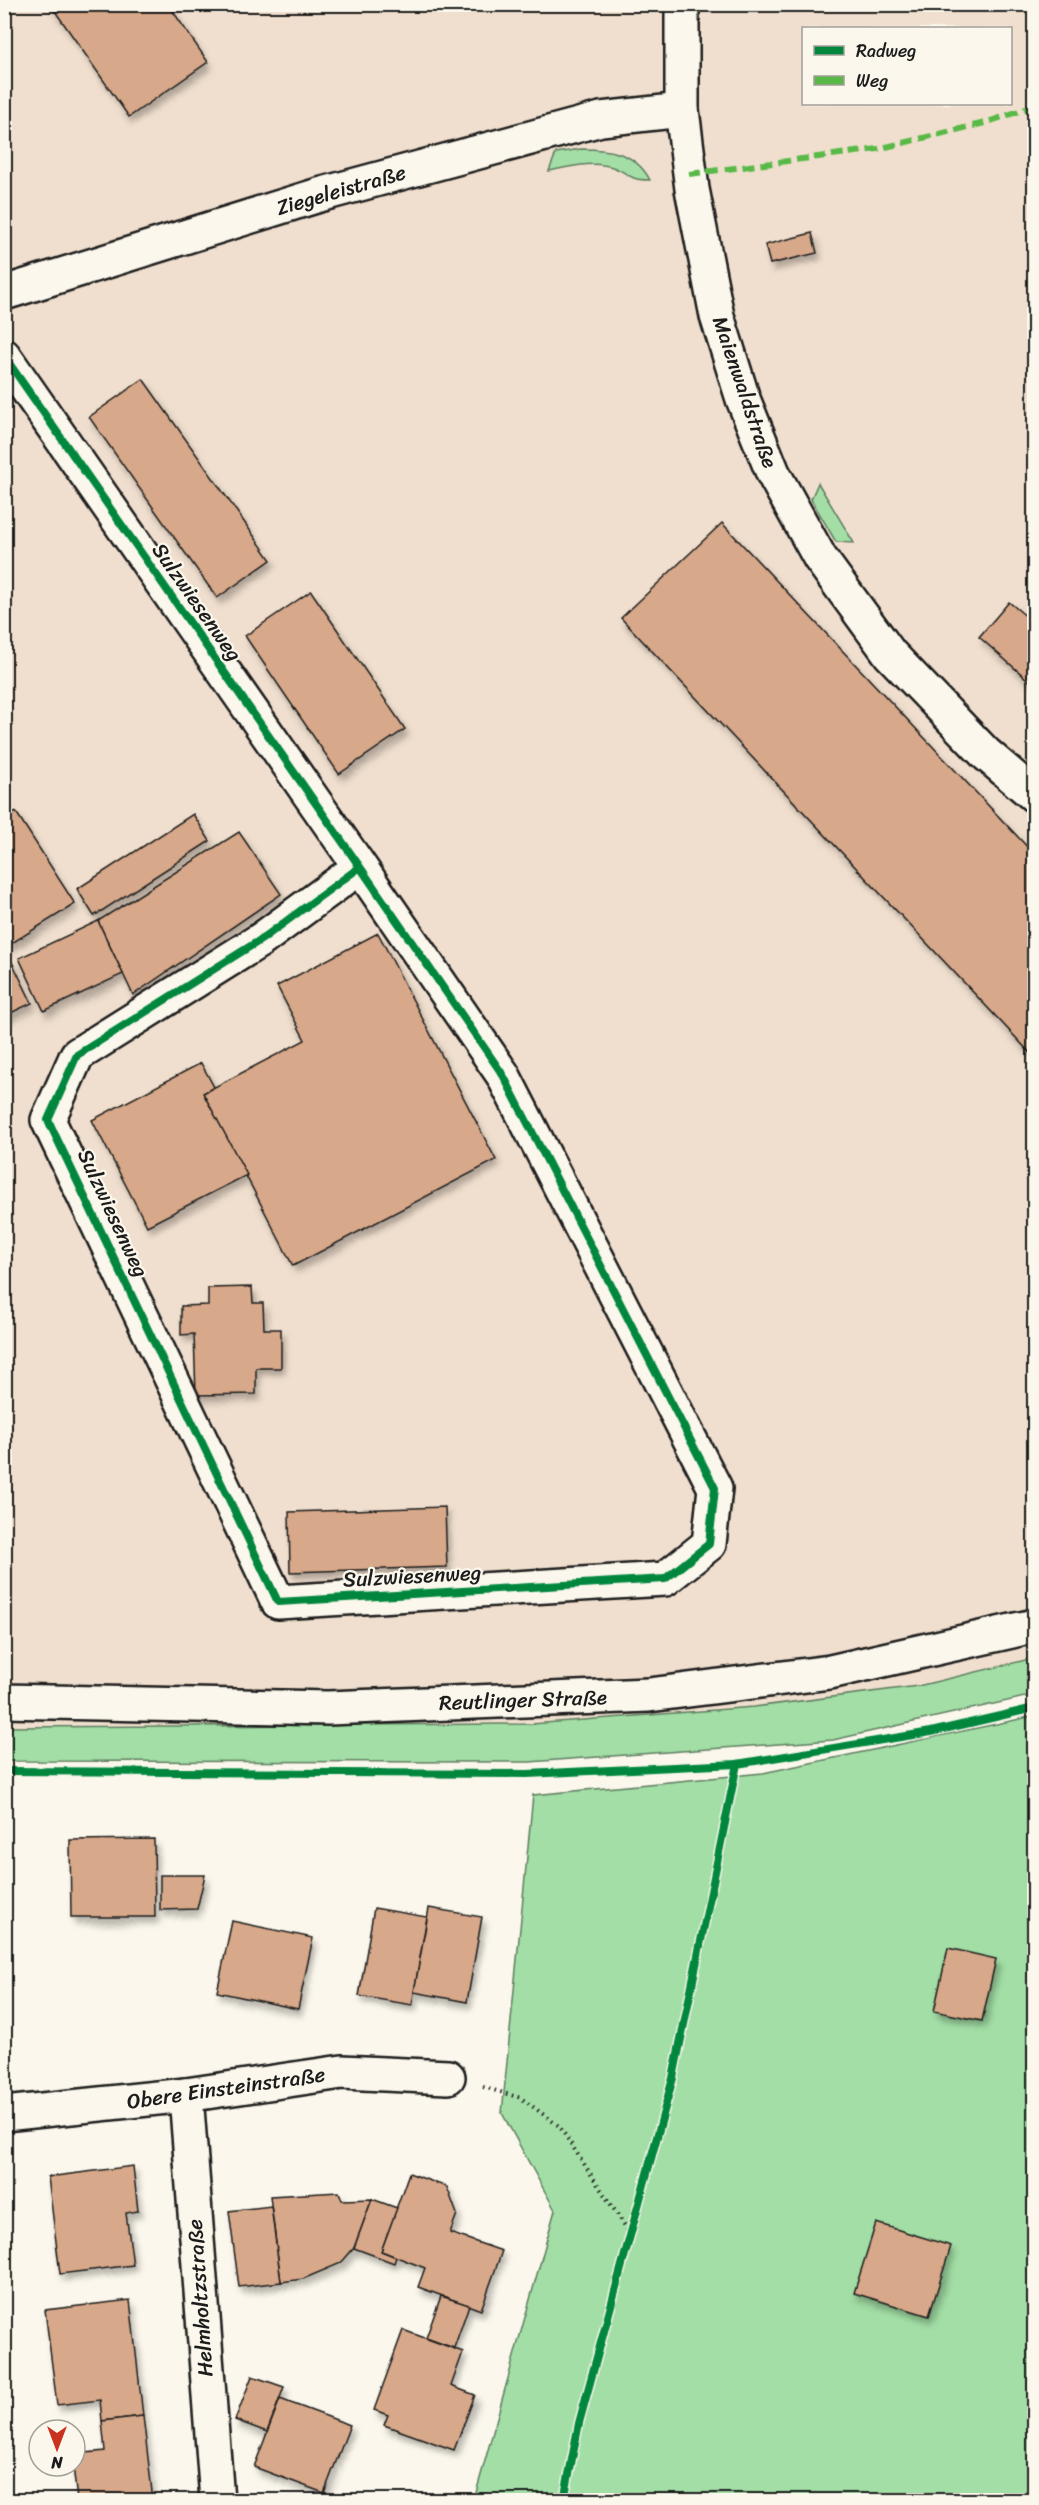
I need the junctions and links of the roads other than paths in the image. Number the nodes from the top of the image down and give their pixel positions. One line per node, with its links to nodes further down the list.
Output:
1 (682, 4): 2 (street, Maienwaldstraße)
2 (682, 110): 3 (street, Ziegeleistraße); 5 (street, Maienwaldstraße)
3 (4, 293)
4 (4, 356): 6 (street, Sulzwiesenweg)
5 (1035, 795)
6 (360, 867): 6 (street, Sulzwiesenweg)
7 (1035, 1626): 8 (street, Reutlinger Straße)
8 (4, 1701)
9 (448, 2077): 10 (street, Obere Einsteinstraße)
10 (186, 2095): 11 (street, Obere Einsteinstraße); 12 (street, Helmholtzstraße)
11 (4, 2114)
12 (217, 2500)

